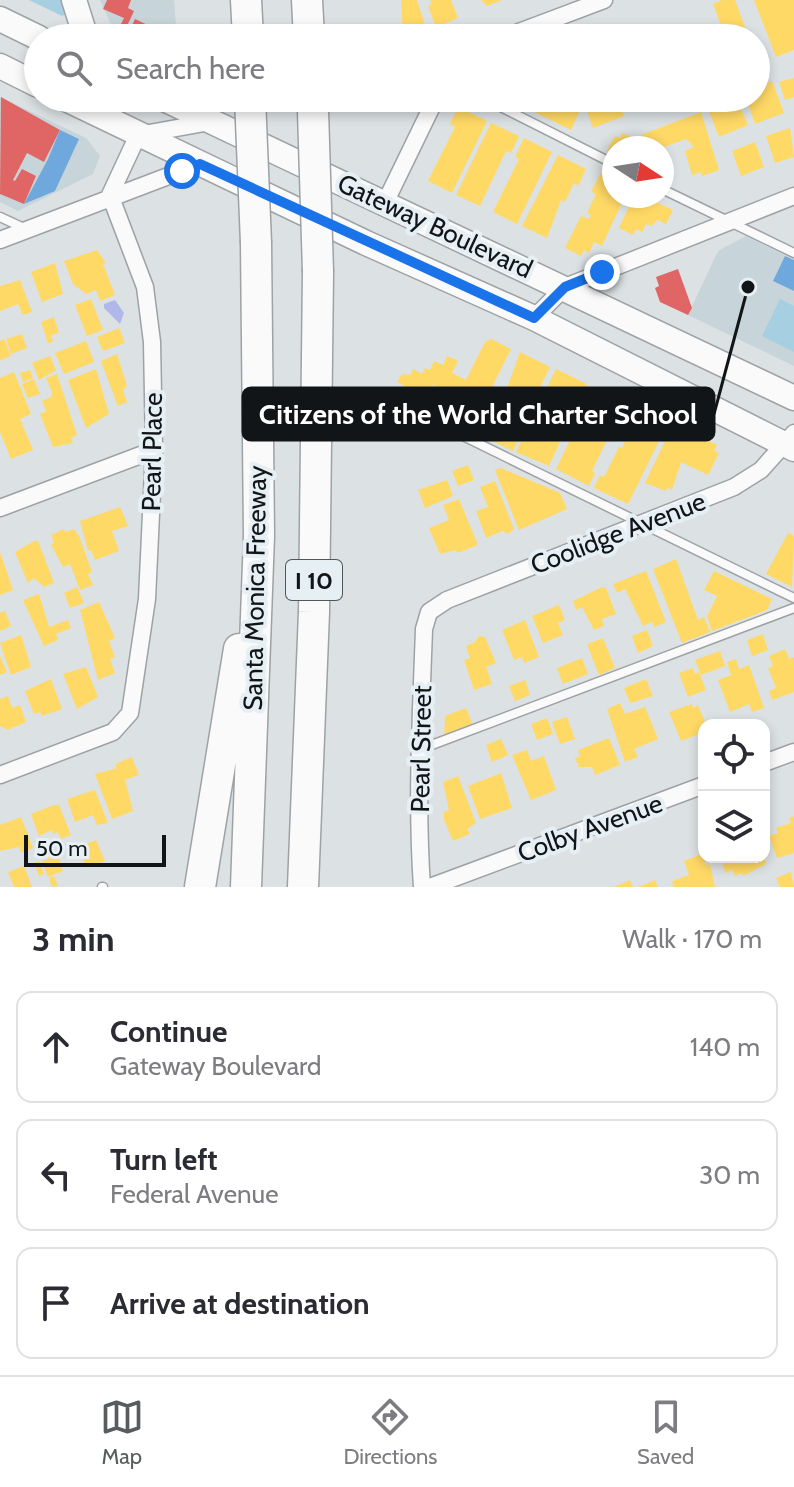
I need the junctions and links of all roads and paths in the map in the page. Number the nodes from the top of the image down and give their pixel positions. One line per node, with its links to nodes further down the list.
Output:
1 (74, 0): 6 (main road)
2 (246, 0): 7 (highway)
3 (307, 0): 8 (highway)
4 (604, 0): 9 (street)
5 (0, 19): 10 (main road)
6 (82, 24)
7 (247, 24)
8 (308, 24)
9 (540, 24)
10 (24, 31)
11 (0, 66): 12 (main road)
12 (24, 78)
13 (92, 112): 20 (main road, Gateway Boulevard)
14 (190, 112): 19 (main road, Gateway Boulevard)
15 (251, 112): 40 (highway, Santa Monica Freeway / I 10, bridge)
16 (313, 112): 51 (highway, I 10, bridge)
17 (429, 112): 26 (street)
18 (511, 112): 21 (lane)
19 (210, 122): 20 (street); 26 (main road, Gateway Boulevard)
20 (138, 135): 22 (main road, Gateway Boulevard); 23 (street)
21 (602, 158)
22 (200, 164): 23 (street); 33 (main road, Gateway Boulevard)
23 (110, 195): 29 (street); 37 (street, Pearl Place)
24 (674, 195): 28 (lane)
25 (794, 196): 28 (street)
26 (385, 203): 32 (main road, Gateway Boulevard)
27 (0, 217): 29 (lane)
28 (729, 223): 31 (lane); 32 (street)
29 (27, 229): 30 (street)
30 (0, 240)
31 (794, 253)
32 (565, 287): 33 (street); 34 (main road, Gateway Boulevard)
33 (534, 318): 36 (main road, Gateway Boulevard)
34 (794, 398)
35 (414, 412): 39 (lane)
36 (791, 442): 39 (street, Coolidge Avenue)
37 (154, 450): 38 (street); 47 (street, Pearl Place)
38 (0, 508)
39 (642, 524): 41 (lane); 43 (street, Coolidge Avenue)
40 (259, 536): 49 (highway); 50 (highway, Santa Monica Freeway / I 10)
41 (794, 598)
42 (794, 608): 44 (lane)
43 (429, 612): 44 (street, Pearl Street)
44 (421, 749): 52 (street, Pearl Street)
45 (794, 752): 46 (street)
46 (770, 761)
47 (0, 775)
48 (698, 787): 53 (street, Colby Avenue)
49 (200, 887)
50 (246, 887)
51 (303, 887)
52 (422, 887)
53 (430, 887)

